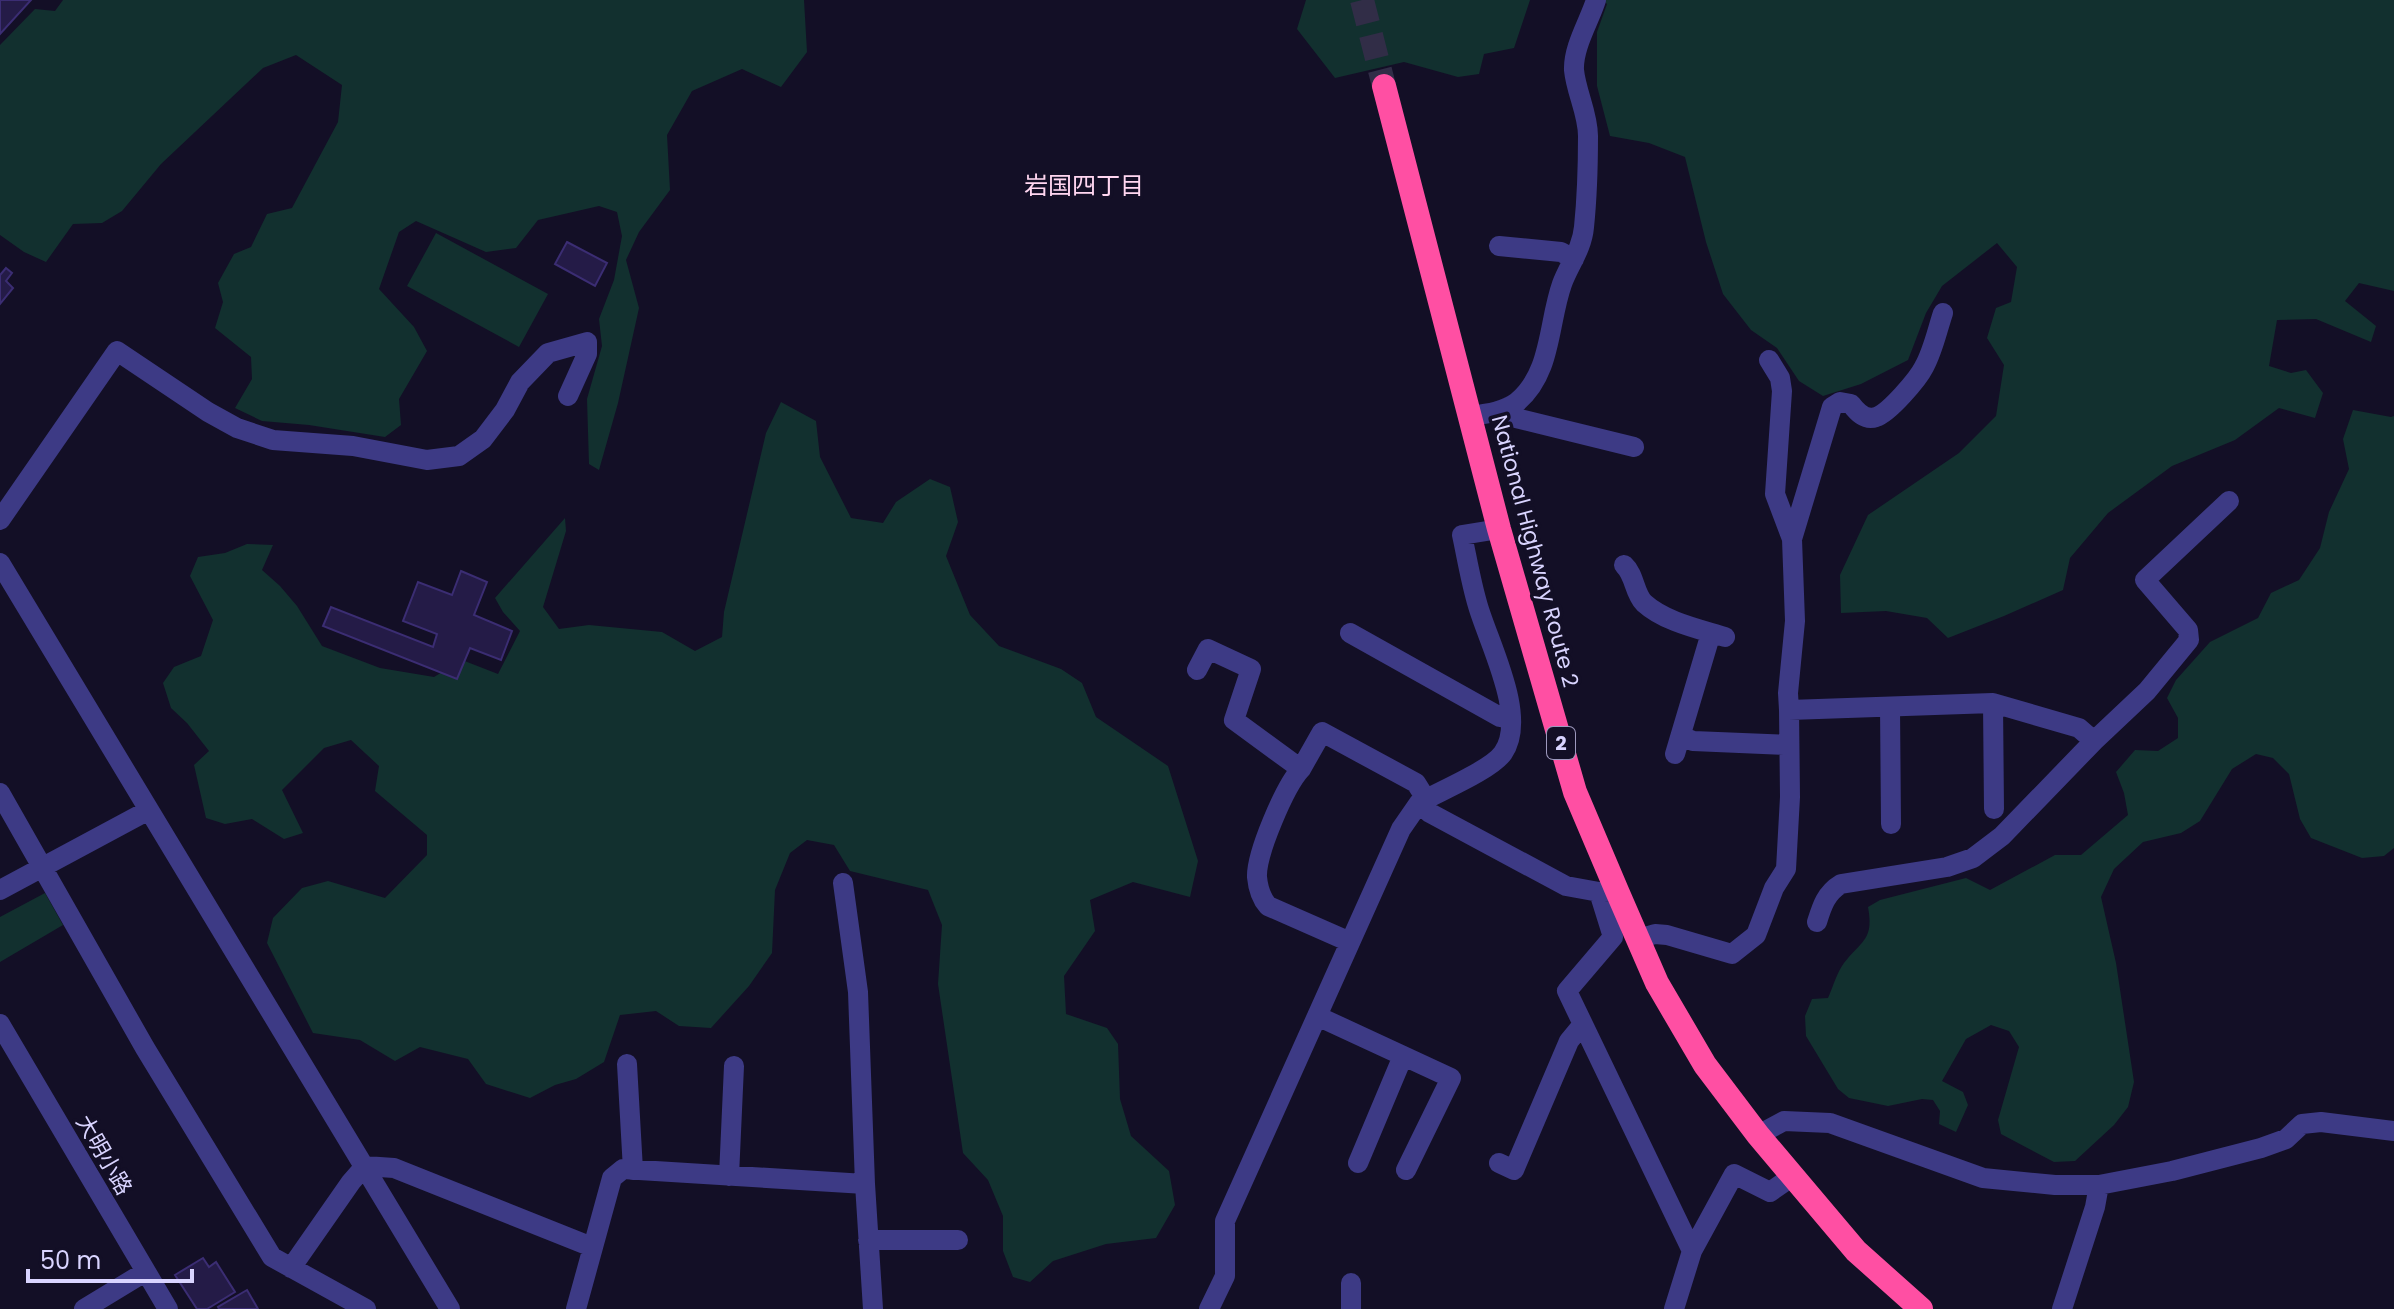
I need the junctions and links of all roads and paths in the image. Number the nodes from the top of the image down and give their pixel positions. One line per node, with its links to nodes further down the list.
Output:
1 (1596, 0): 4 (street)
2 (1384, 86): 9 (highway, National Highway Route 2 / 2)
3 (1499, 246): 4 (street)
4 (1574, 259): 8 (street)
5 (1943, 313): 14 (street)
6 (1769, 360): 14 (street)
7 (568, 396): 12 (street)
8 (1508, 407): 9 (street); 10 (street)
9 (1470, 416): 13 (highway, National Highway Route 2 / 2)
10 (1634, 447)
11 (2229, 501): 23 (street)
12 (0, 520)
13 (1499, 529): 22 (street); 34 (highway, National Highway Route 2 / 2)
14 (1792, 539): 21 (street)
15 (0, 563): 29 (street)
16 (1624, 565): 24 (street)
17 (1350, 633): 22 (street)
18 (1197, 670): 25 (street)
19 (1993, 703): 20 (street); 23 (street); 28 (street)
20 (1890, 707): 21 (street); 30 (street)
21 (1789, 710): 24 (street)
22 (1511, 719): 27 (street)
23 (2094, 741): 35 (street)
24 (1789, 745): 36 (street)
25 (1301, 769): 27 (street); 37 (street)
26 (0, 793): 31 (street)
27 (1423, 801): 34 (street); 37 (street)
28 (1994, 809)
29 (149, 810): 31 (street); 48 (street)
30 (1891, 824)
31 (41, 866): 33 (street); 59 (street)
32 (843, 883): 53 (street)
33 (0, 890)
34 (1608, 892): 36 (highway, National Highway Route 2 / 2); 40 (street)
35 (1817, 922)
36 (1638, 939): 45 (highway, National Highway Route 2 / 2)
37 (1350, 942): 38 (street)
38 (1317, 1016): 41 (street); 68 (street)
39 (0, 1024): 60 (street, 大明小路)
40 (1583, 1024): 47 (street); 58 (street)
41 (1403, 1056): 46 (street); 50 (street)
42 (627, 1064): 49 (street)
43 (734, 1066): 51 (street)
44 (2394, 1131): 54 (street)
45 (1758, 1135): 52 (highway, National Highway Route 2 / 2); 54 (street)
46 (1358, 1163)
47 (1499, 1163)
48 (365, 1166): 57 (street); 59 (street); 65 (street)
49 (633, 1170): 51 (street); 57 (street)
50 (1406, 1170)
51 (729, 1176): 53 (street)
52 (1793, 1176): 58 (street); 71 (highway, National Highway Route 2 / 2)
53 (865, 1184): 55 (street)
54 (2099, 1185): 72 (street)
55 (868, 1240): 56 (street); 67 (street)
56 (958, 1240)
57 (592, 1247): 66 (street)
58 (1692, 1251): 70 (street)
59 (291, 1268): 64 (street)
60 (145, 1272): 62 (street); 63 (street, 大明小路)
61 (1351, 1283): 69 (street)
62 (84, 1309)
63 (168, 1309)
64 (366, 1309)
65 (450, 1309)
66 (576, 1309)
67 (873, 1309)
68 (1209, 1309)
69 (1351, 1309)
70 (1674, 1309)
71 (1921, 1309)
72 (2062, 1309)

